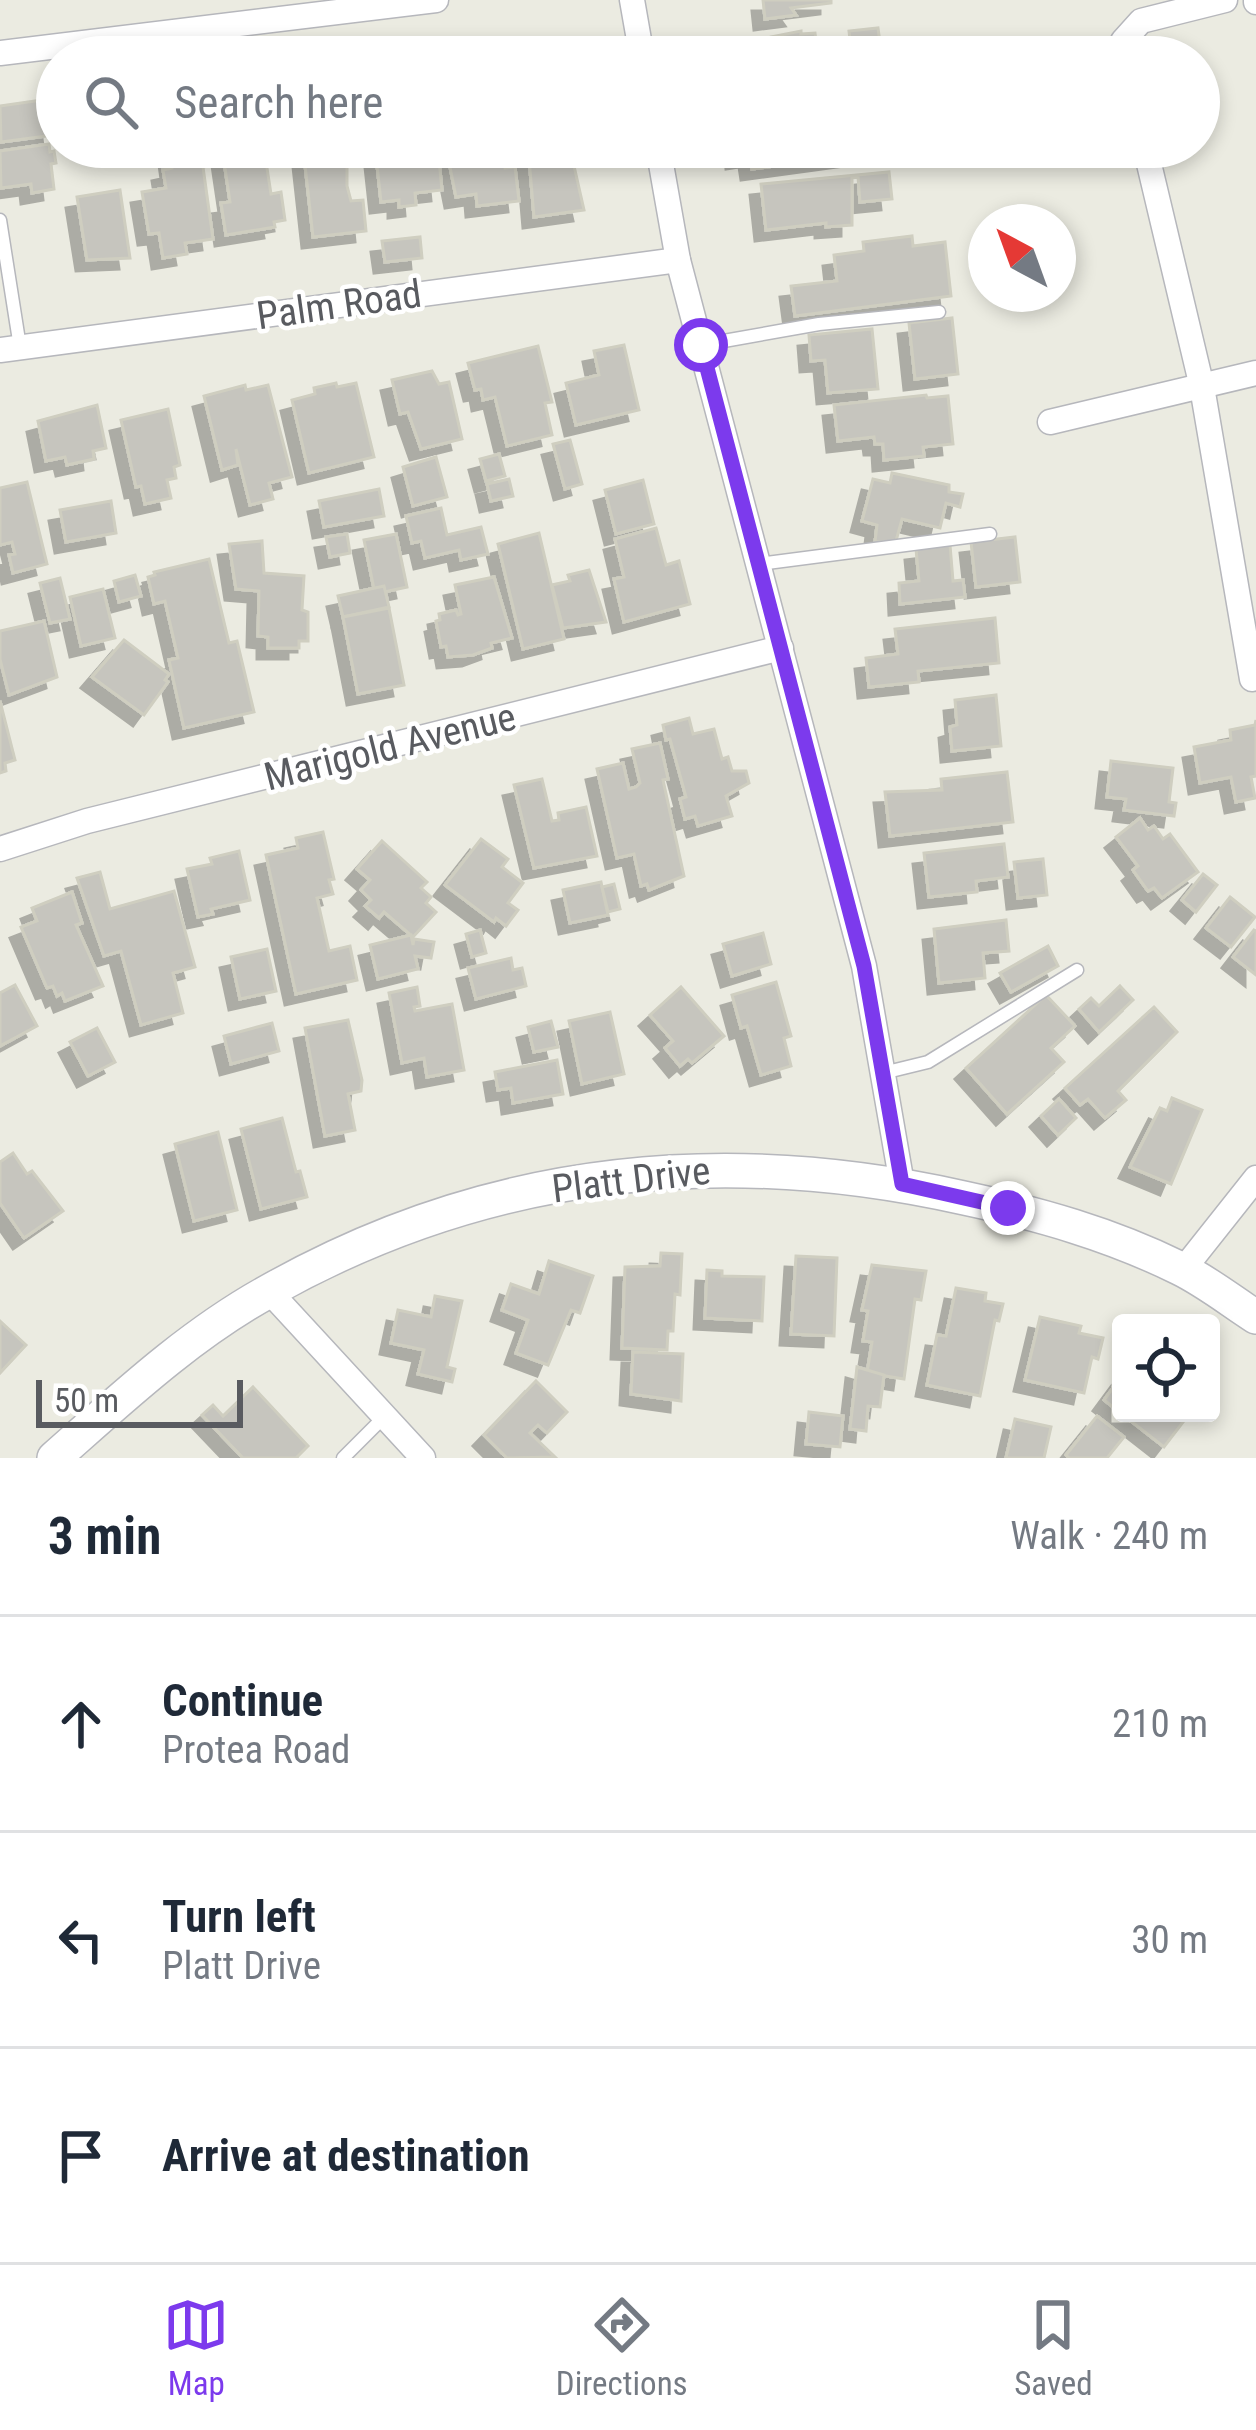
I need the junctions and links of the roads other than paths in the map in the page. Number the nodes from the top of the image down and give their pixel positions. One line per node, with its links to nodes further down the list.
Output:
1 (436, 0): 4 (street)
2 (632, 0): 6 (street)
3 (1225, 0): 7 (street)
4 (372, 4): 5 (street)
5 (129, 36)
6 (638, 36)
7 (1128, 36)
8 (36, 48): 9 (street)
9 (0, 53)
10 (662, 168): 13 (street)
11 (1150, 168): 18 (street)
12 (0, 220): 16 (lane)
13 (678, 260): 15 (street); 16 (street, Palm Road)
14 (939, 312): 15 (lane)
15 (701, 345): 21 (street)
16 (10, 349)
17 (1256, 374): 18 (street)
18 (1202, 386): 19 (street); 23 (street)
19 (1050, 422)
20 (991, 534): 21 (lane)
21 (759, 564): 22 (street)
22 (782, 648): 24 (street, Marigold Avenue); 26 (street)
23 (1252, 679)
24 (0, 849)
25 (1077, 970): 26 (lane)
26 (883, 1073): 28 (street)
27 (1256, 1178): 29 (street)
28 (902, 1184): 29 (street, Platt Drive); 30 (street, Platt Drive)
29 (1183, 1270): 31 (street, Platt Drive)
30 (268, 1291): 32 (street); 33 (street, Platt Drive)
31 (1256, 1317)
32 (385, 1416): 34 (lane); 35 (street)
33 (54, 1458)
34 (343, 1458)
35 (423, 1458)

